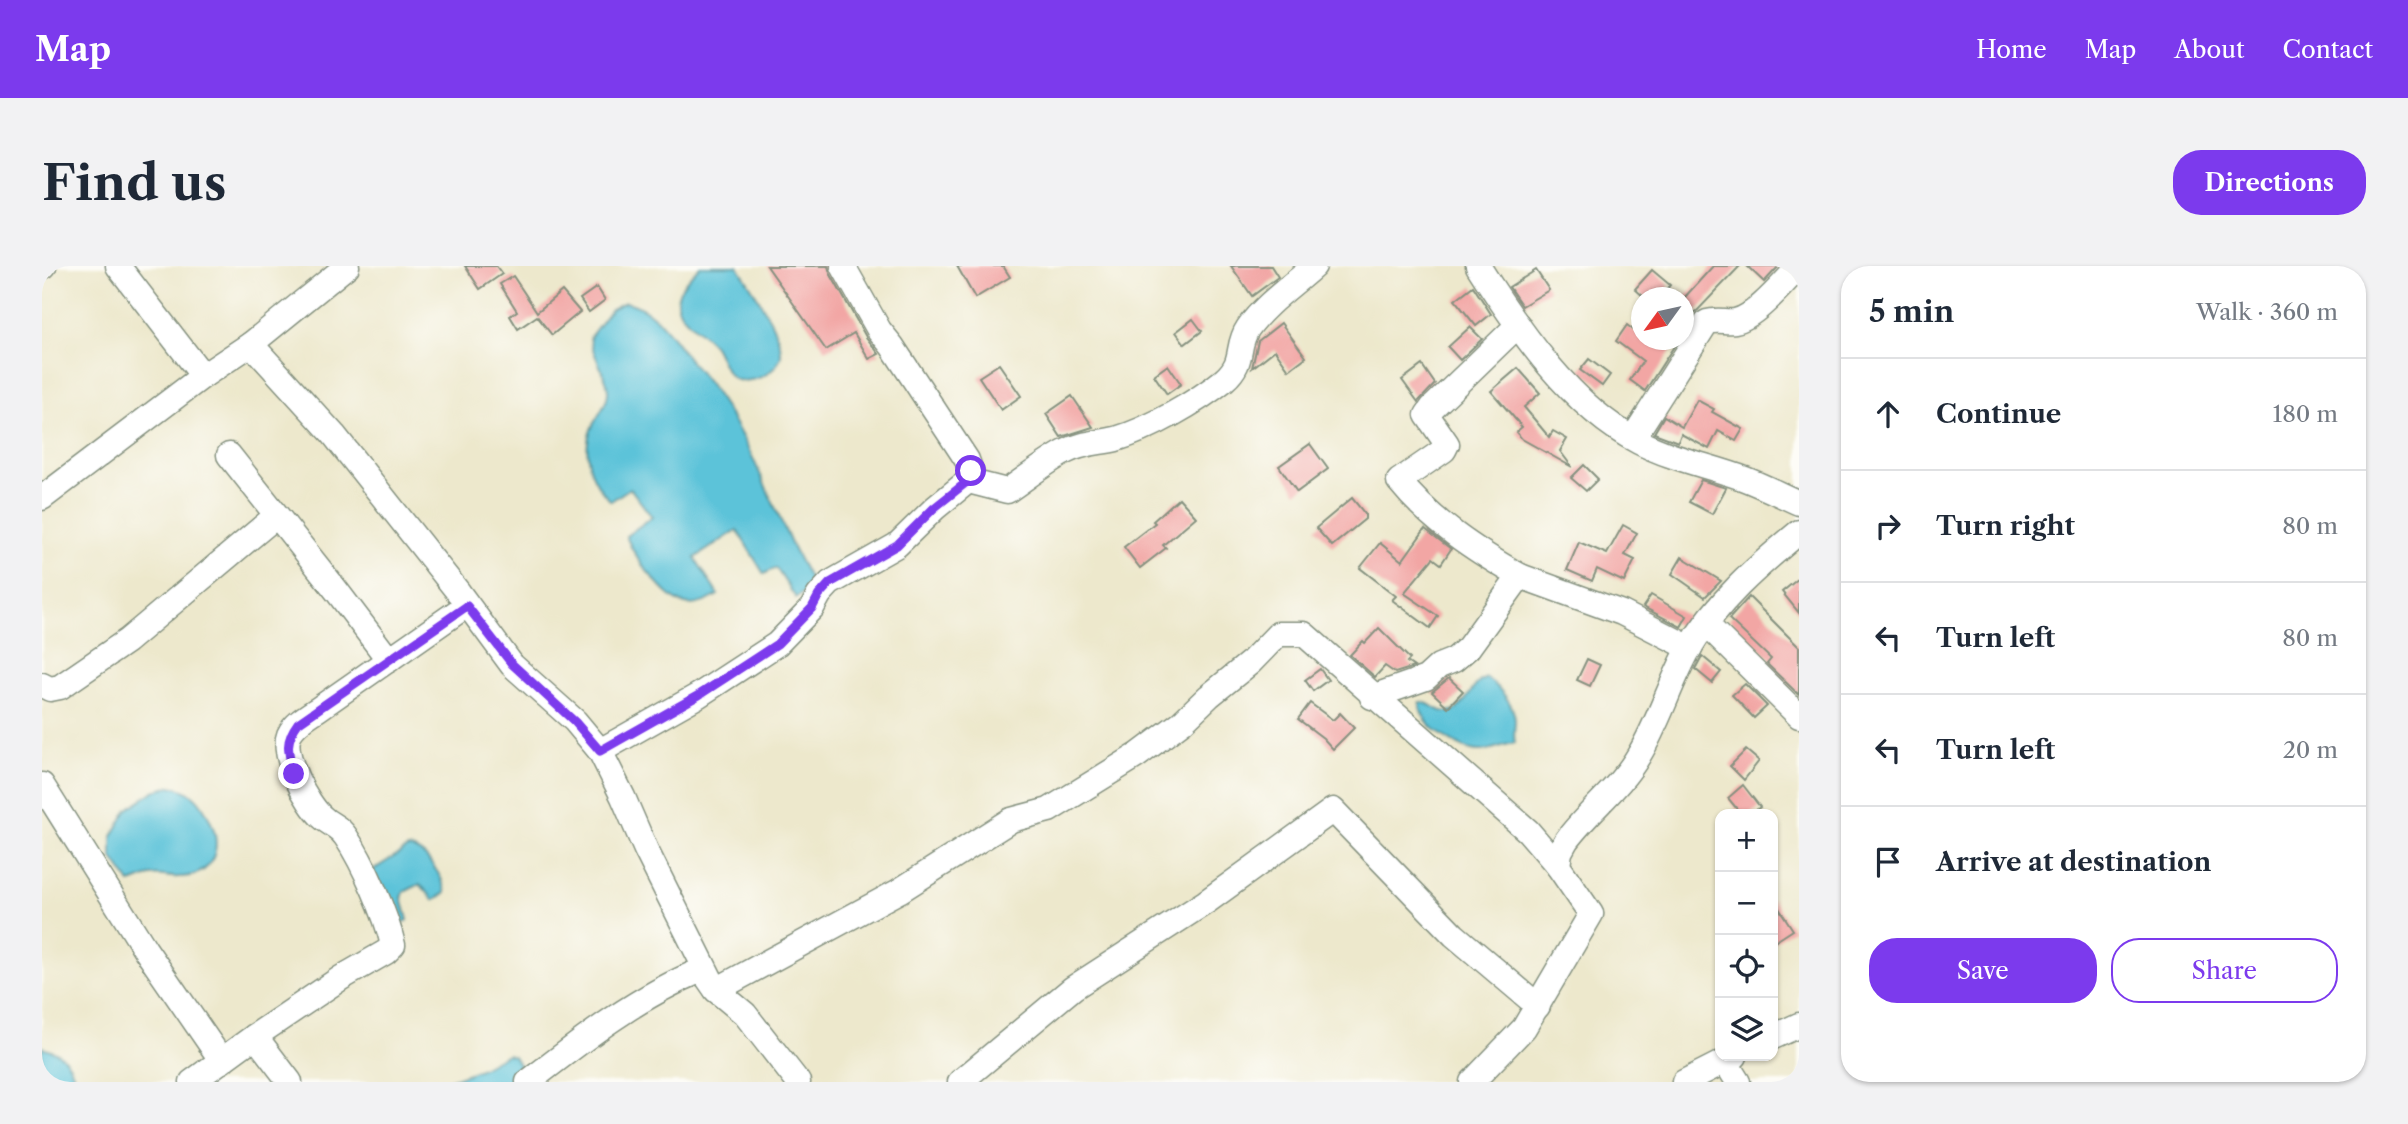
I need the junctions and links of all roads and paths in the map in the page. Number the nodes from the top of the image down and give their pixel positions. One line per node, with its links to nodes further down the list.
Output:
1 (118, 266): 9 (street)
2 (843, 266): 12 (street)
3 (1314, 266): 12 (street)
4 (1478, 266): 7 (street)
5 (1799, 267): 10 (street)
6 (338, 269): 8 (street)
7 (1518, 325): 10 (street); 17 (street)
8 (251, 344): 9 (street); 18 (street)
9 (203, 376): 13 (street)
10 (1633, 438): 14 (street)
11 (229, 456): 15 (street)
12 (968, 481): 25 (street)
13 (42, 498)
14 (1799, 503)
15 (276, 516): 21 (street); 22 (street)
16 (1799, 532): 19 (street)
17 (1520, 576): 20 (street); 23 (street)
18 (467, 606): 21 (street); 25 (street)
19 (1706, 624): 20 (street); 24 (street)
20 (1690, 648): 27 (street)
21 (388, 660): 32 (street)
22 (42, 685)
23 (1372, 696): 27 (street); 28 (street)
24 (1799, 716)
25 (600, 751): 28 (street)
26 (42, 785): 33 (street)
27 (1558, 866): 29 (street)
28 (716, 990): 37 (street); 38 (street)
29 (1538, 1006): 39 (street); 40 (street)
30 (1799, 1026): 31 (street)
31 (1778, 1035)
32 (255, 1036): 33 (street); 36 (street)
33 (222, 1061): 35 (street)
34 (1733, 1066): 41 (street)
35 (192, 1082)
36 (290, 1082)
37 (528, 1082)
38 (798, 1082)
39 (960, 1082)
40 (1472, 1082)
41 (1684, 1082)

